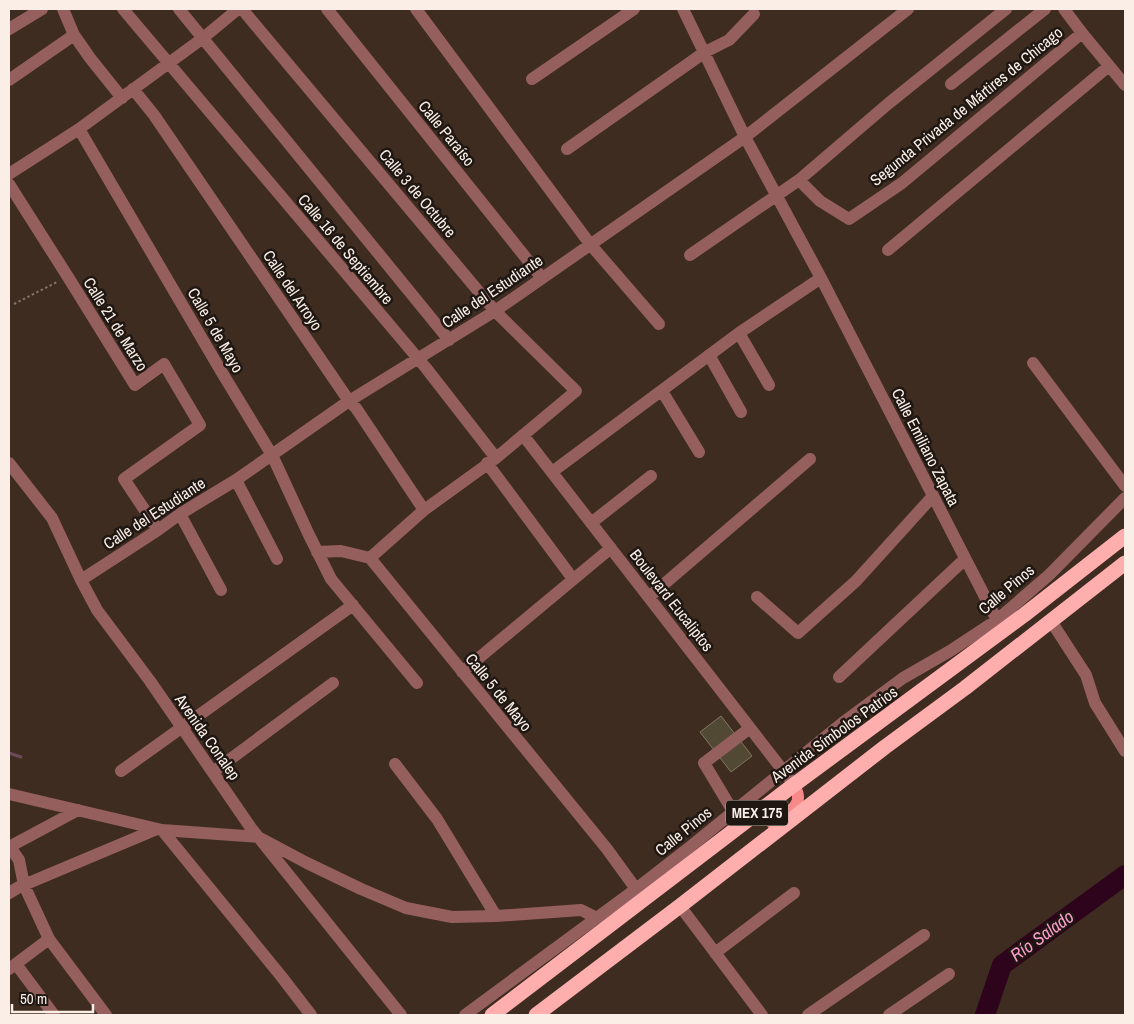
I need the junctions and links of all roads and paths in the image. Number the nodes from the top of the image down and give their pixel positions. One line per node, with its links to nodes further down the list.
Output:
1 (42, 9): 16 (street)
2 (63, 9): 18 (street)
3 (123, 9): 21 (street, Calle 16 de Septiembre)
4 (179, 9): 19 (street)
5 (238, 9): 19 (street)
6 (242, 9): 43 (street, Calle 3 de Octubre)
7 (327, 9): 40 (street, Calle Paraíso)
8 (416, 9): 36 (street)
9 (634, 9): 23 (street)
10 (683, 9): 20 (street, Calle Emiliano Zapata)
11 (908, 9): 30 (street, Calle del Estudiante)
12 (1006, 9): 33 (street)
13 (1045, 9): 25 (street)
14 (1064, 9): 17 (street)
15 (754, 14): 20 (street)
16 (9, 29)
17 (1082, 32): 22 (street); 33 (street, Segunda Privada de Mártires de Chicago)
18 (74, 35): 24 (street); 28 (street)
19 (203, 38): 21 (street); 46 (street)
20 (705, 52): 30 (street, Calle Emiliano Zapata); 31 (street)
21 (168, 64): 27 (street); 48 (street, Calle 16 de Septiembre)
22 (1109, 66): 26 (street); 37 (street)
23 (532, 79)
24 (9, 80)
25 (951, 84)
26 (1125, 85)
27 (133, 89): 28 (street); 52 (street, Calle del Arroyo)
28 (122, 98): 29 (street)
29 (79, 129): 32 (street); 56 (street, Calle 5 de Mayo)
30 (745, 137): 35 (street, Calle Emiliano Zapata); 36 (street, Calle del Estudiante)
31 (568, 149)
32 (9, 174)
33 (799, 180): 35 (street)
34 (9, 184): 39 (street, Calle 21 de Marzo)
35 (777, 195): 38 (street); 41 (street, Calle Emiliano Zapata)
36 (590, 244): 40 (street, Calle del Estudiante); 44 (street)
37 (888, 250)
38 (690, 255)
39 (68, 277): 42 (path); 69 (street, Calle 21 de Marzo)
40 (542, 278): 43 (street, Calle del Estudiante)
41 (821, 278): 45 (street); 64 (street, Calle Emiliano Zapata)
42 (14, 304)
43 (495, 311): 46 (street, Calle del Estudiante); 54 (street, Calle 3 de Octubre)
44 (659, 324)
45 (739, 333): 47 (street); 50 (street)
46 (449, 340): 48 (street, Calle del Estudiante)
47 (708, 355): 51 (street); 53 (street)
48 (417, 359): 52 (street, Calle del Estudiante); 58 (street, Calle 16 de Septiembre)
49 (1033, 363): 63 (street)
50 (769, 385)
51 (662, 390): 55 (street); 60 (street)
52 (349, 401): 56 (street, Calle del Estudiante); 66 (street, Calle del Arroyo)
53 (741, 412)
54 (523, 435): 58 (street); 60 (street, Boulevard Eucaliptos)
55 (699, 452)
56 (272, 455): 62 (street, Calle del Estudiante); 72 (street, Calle 5 de Mayo)
57 (810, 459): 80 (street)
58 (492, 460): 66 (street); 77 (street, Calle 16 de Septiembre)
59 (9, 463): 78 (street, Avenida Conalep)
60 (552, 472): 68 (street, Boulevard Eucaliptos)
61 (651, 476): 68 (street)
62 (236, 480): 67 (street, Calle del Estudiante); 74 (street)
63 (1125, 486)
64 (933, 496): 75 (street, Calle Emiliano Zapata); 81 (street)
65 (1125, 498): 84 (street, Calle Pinos)
66 (424, 510): 73 (street)
67 (180, 514): 69 (street, Calle del Estudiante); 79 (street)
68 (591, 522): 71 (street, Boulevard Eucaliptos)
69 (158, 530): 78 (street, Calle del Estudiante)
70 (1125, 536): 84 (highway, Avenida Símbolos Patrios / MEX 175)
71 (611, 548): 77 (street); 80 (street, Boulevard Eucaliptos)
72 (317, 552): 73 (street); 82 (street, Calle 5 de Mayo)
73 (370, 558): 85 (street, Calle 5 de Mayo)
74 (277, 559)
75 (965, 559): 84 (street, Calle Emiliano Zapata); 86 (street)
76 (1125, 563): 83 (highway, MEX 175)
77 (573, 579): 85 (street)
78 (81, 580): 89 (street, Avenida Conalep)
79 (221, 590)
80 (648, 597): 90 (street, Boulevard Eucaliptos)
81 (757, 597)
82 (353, 605): 88 (street, Calle 5 de Mayo); 89 (street)
83 (1051, 621): 91 (street); 104 (highway, MEX 175)
84 (1000, 626): 94 (street, Calle Pinos); 96 (highway, Avenida Símbolos Patrios / MEX 175)
85 (462, 672): 106 (street, Calle 5 de Mayo)
86 (840, 677)
87 (334, 683): 95 (street)
88 (417, 683)
89 (182, 728): 93 (street); 95 (street, Avenida Conalep)
90 (750, 728): 94 (street, Boulevard Eucaliptos); 99 (street)
91 (1125, 751)
92 (395, 764): 110 (street)
93 (121, 771)
94 (784, 771): 96 (street, Boulevard Eucaliptos); 99 (street, Calle Pinos)
95 (213, 772): 102 (street, Avenida Conalep)
96 (794, 785): 100 (highway, Avenida Símbolos Patrios / MEX 175); 104 (main road)
97 (9, 794): 98 (street)
98 (78, 810): 101 (street); 103 (street)
99 (732, 812): 100 (street); 106 (street, Calle Pinos)
100 (742, 825): 123 (highway, Avenida Símbolos Patrios / MEX 175)
101 (160, 829): 102 (street); 105 (street); 120 (street)
102 (258, 837): 110 (street); 121 (street, Avenida Conalep)
103 (9, 847): 105 (street)
104 (748, 853): 109 (highway, MEX 175)
105 (24, 885): 107 (street); 113 (street)
106 (636, 889): 111 (street, Calle Pinos)
107 (9, 893)
108 (794, 893): 114 (street)
109 (680, 906): 114 (street); 124 (highway, MEX 175)
110 (496, 916): 111 (street)
111 (597, 918): 117 (street, Calle Pinos)
112 (924, 936): 126 (street)
113 (49, 939): 115 (street); 119 (street)
114 (715, 953): 125 (street)
115 (12, 967): 118 (street)
116 (949, 974): 127 (street)
117 (480, 1011): 122 (street, Calle Pinos)
118 (54, 1015)
119 (106, 1015)
120 (311, 1015)
121 (401, 1015)
122 (465, 1015)
123 (492, 1015)
124 (536, 1015)
125 (762, 1015)
126 (808, 1015)
127 (889, 1015)

